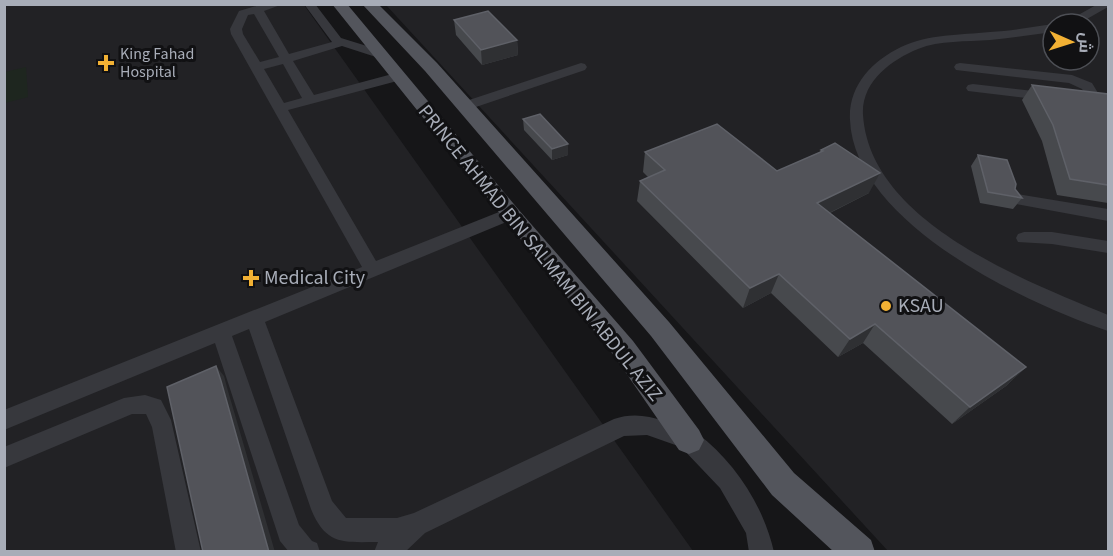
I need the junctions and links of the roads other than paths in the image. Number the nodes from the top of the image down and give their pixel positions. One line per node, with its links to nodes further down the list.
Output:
1 (278, 4): 5 (street)
2 (309, 4): 7 (street)
3 (339, 4): 8 (main road, PRINCE AHMAD BIN SALMAM BIN ABDUL AZIZ)
4 (369, 4): 16 (main road, PRINCE AHMAD BIN SALMAM BIN ABDUL AZIZ)
5 (252, 8): 9 (street); 10 (street)
6 (1041, 29): 25 (street)
7 (341, 43): 8 (street); 9 (street)
8 (379, 54): 13 (main road, PRINCE AHMAD BIN SALMAM BIN ABDUL AZIZ)
9 (285, 59): 10 (street); 15 (street)
10 (257, 67): 17 (street)
11 (581, 67): 16 (street)
12 (960, 67): 14 (street)
13 (396, 77): 15 (street); 19 (main road, PRINCE AHMAD BIN SALMAM BIN ABDUL AZIZ)
14 (973, 88)
15 (310, 100): 17 (street)
16 (465, 106): 35 (main road, PRINCE AHMAD BIN SALMAM BIN ABDUL AZIZ)
17 (281, 108): 23 (street)
18 (1017, 199): 20 (street)
19 (510, 214): 23 (street); 28 (main road, PRINCE AHMAD BIN SALMAM BIN ABDUL AZIZ)
20 (1108, 215)
21 (1024, 238): 22 (street)
22 (1108, 247)
23 (373, 271): 24 (street)
24 (255, 320): 26 (street); 30 (street, PRINCE AHMAD BIN SALMAM BIN ABDUL AZIZ)
25 (1108, 323)
26 (221, 333): 27 (street); 31 (street)
27 (4, 420)
28 (689, 440): 30 (street, PRINCE AHMAD BIN SALMAM BIN ABDUL AZIZ); 34 (street)
29 (4, 458): 32 (street)
30 (417, 524): 33 (street, PRINCE AHMAD BIN SALMAM BIN ABDUL AZIZ)
31 (305, 551)
32 (189, 552)
33 (386, 552)
34 (762, 552)
35 (859, 552)

